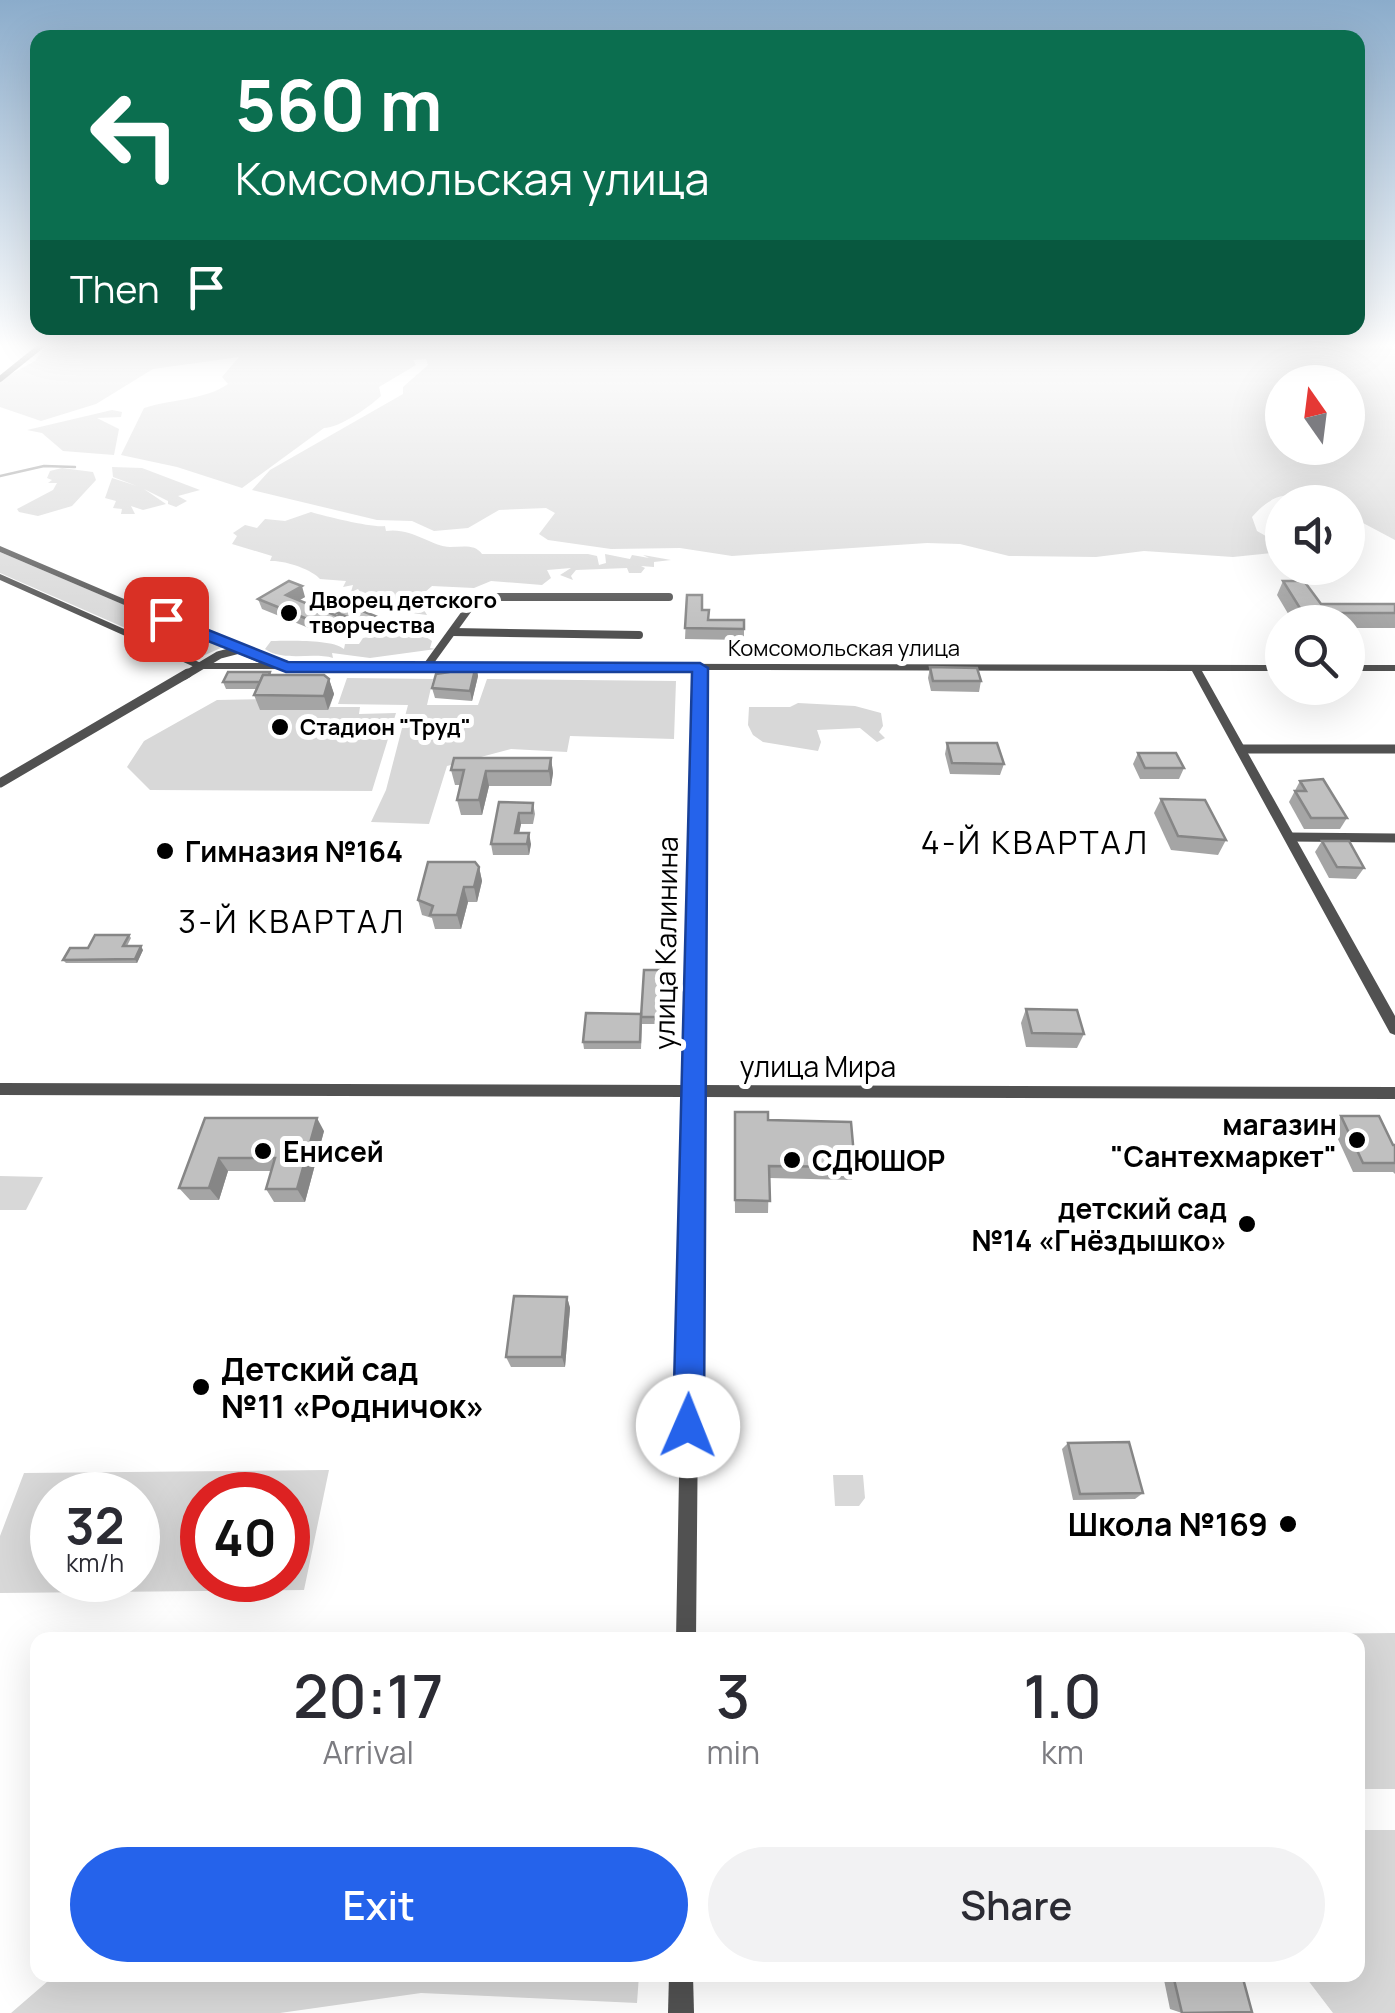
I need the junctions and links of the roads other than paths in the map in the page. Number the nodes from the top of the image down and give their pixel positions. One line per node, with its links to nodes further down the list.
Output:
1 (0, 549): 6 (street, Комсомольская улица)
2 (0, 578): 7 (street, Комсомольская улица)
3 (669, 598): 4 (street)
4 (454, 632): 5 (street); 8 (street)
5 (638, 635)
6 (240, 651): 7 (street); 9 (street); 10 (street, Комсомольская улица)
7 (199, 666): 9 (street, Комсомольская улица); 18 (street)
8 (427, 666): 10 (street, Комсомольская улица); 11 (street, Комсомольская улица)
9 (222, 667): 10 (street, Комсомольская улица)
10 (286, 667)
11 (700, 668): 12 (street, Комсомольская улица); 23 (street, улица Калинина)
12 (1195, 668): 13 (street, Комсомольская улица); 16 (street)
13 (1265, 668)
14 (1365, 668): 15 (street)
15 (1395, 668)
16 (1240, 749): 17 (street); 19 (street)
17 (1395, 749)
18 (0, 783)
19 (1289, 837): 20 (street); 21 (street)
20 (1395, 838)
21 (1395, 1028)
22 (0, 1089): 23 (street, улица Мира)
23 (693, 1091): 24 (street, улица Мира); 25 (street, улица Калинина)
24 (1395, 1093)
25 (686, 1632)
26 (681, 1982): 27 (street)
27 (681, 2013)

